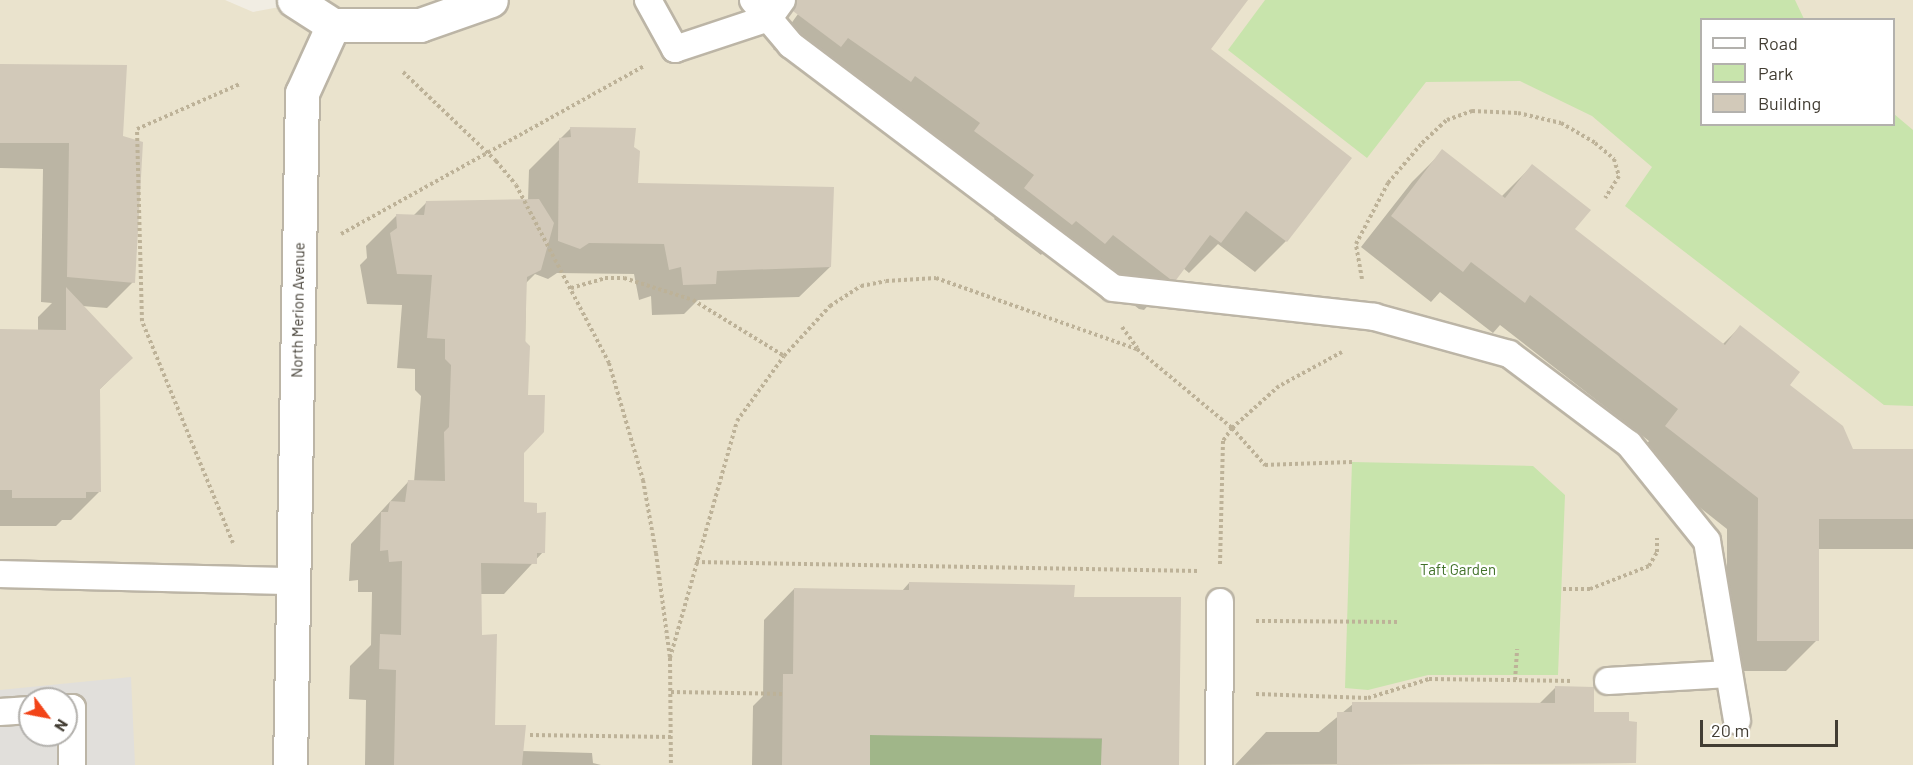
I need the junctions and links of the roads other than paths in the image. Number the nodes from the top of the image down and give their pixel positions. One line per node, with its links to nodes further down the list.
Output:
1 (294, 0): 5 (street)
2 (491, 0): 5 (street)
3 (648, 0): 4 (lane)
4 (768, 6): 9 (lane)
5 (333, 25): 7 (street, North Merion Avenue)
6 (0, 573): 7 (lane)
7 (293, 581): 16 (street, North Merion Avenue)
8 (1220, 611): 17 (lane)
9 (1730, 674): 10 (lane); 13 (lane)
10 (1608, 681)
11 (18, 711): 12 (lane)
12 (0, 712)
13 (1737, 721)
14 (72, 747): 15 (lane)
15 (72, 765)
16 (290, 765)
17 (1219, 765)

